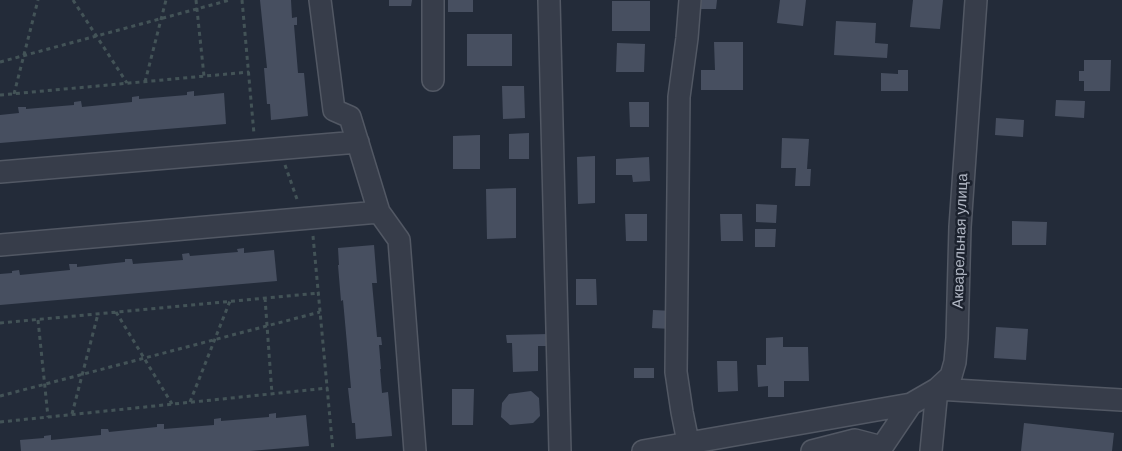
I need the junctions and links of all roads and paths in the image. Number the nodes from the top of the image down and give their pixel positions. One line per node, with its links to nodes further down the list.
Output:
1 (38, 0): 15 (path)
2 (73, 0): 14 (path)
3 (166, 0): 13 (path)
4 (196, 0): 12 (path)
5 (230, 0): 12 (path)
6 (242, 0): 17 (path)
7 (320, 0): 24 (street)
8 (432, 0): 19 (street)
9 (549, 0): 59 (street)
10 (690, 0): 55 (street)
11 (976, 0): 45 (street, Акварельная улица)
12 (197, 9): 13 (path); 18 (path)
13 (161, 18): 14 (path); 20 (path)
14 (97, 36): 15 (path); 21 (path)
15 (24, 56): 16 (path); 22 (path)
16 (0, 62)
17 (248, 72): 18 (path); 26 (path)
18 (204, 76): 20 (path)
19 (433, 80)
20 (145, 82): 21 (path)
21 (127, 83): 22 (path)
22 (14, 94): 23 (path)
23 (0, 95)
24 (358, 142): 25 (street); 28 (street)
25 (280, 148): 26 (street); 29 (path)
26 (256, 150): 27 (street)
27 (0, 172)
28 (379, 212): 29 (street); 58 (street)
29 (307, 218): 30 (street); 31 (path)
30 (0, 245)
31 (318, 293): 32 (path); 35 (path)
32 (265, 298): 33 (path); 39 (path)
33 (230, 301): 34 (path); 40 (path)
34 (116, 312): 36 (path); 41 (path)
35 (320, 312): 39 (path); 44 (path)
36 (98, 314): 37 (path); 42 (path)
37 (38, 320): 38 (path); 43 (path)
38 (0, 323)
39 (267, 326): 40 (path); 46 (path)
40 (214, 340): 41 (path); 49 (path)
41 (144, 358): 42 (path); 50 (path)
42 (82, 374): 43 (path); 52 (path)
43 (45, 384): 47 (path); 53 (path)
44 (328, 388): 46 (path); 57 (path)
45 (937, 389): 48 (street); 51 (street, Акварельная улица); 62 (street)
46 (272, 394): 49 (path)
47 (0, 396)
48 (1122, 400)
49 (190, 402): 50 (path)
50 (172, 404): 52 (path)
51 (911, 404): 55 (street); 56 (street, Акварельная улица)
52 (72, 414): 53 (path)
53 (48, 417): 54 (path)
54 (0, 422)
55 (688, 442): 60 (street)
56 (883, 449): 61 (street)
57 (333, 451)
58 (415, 451)
59 (560, 451)
60 (643, 451)
61 (812, 451)
62 (931, 451)

